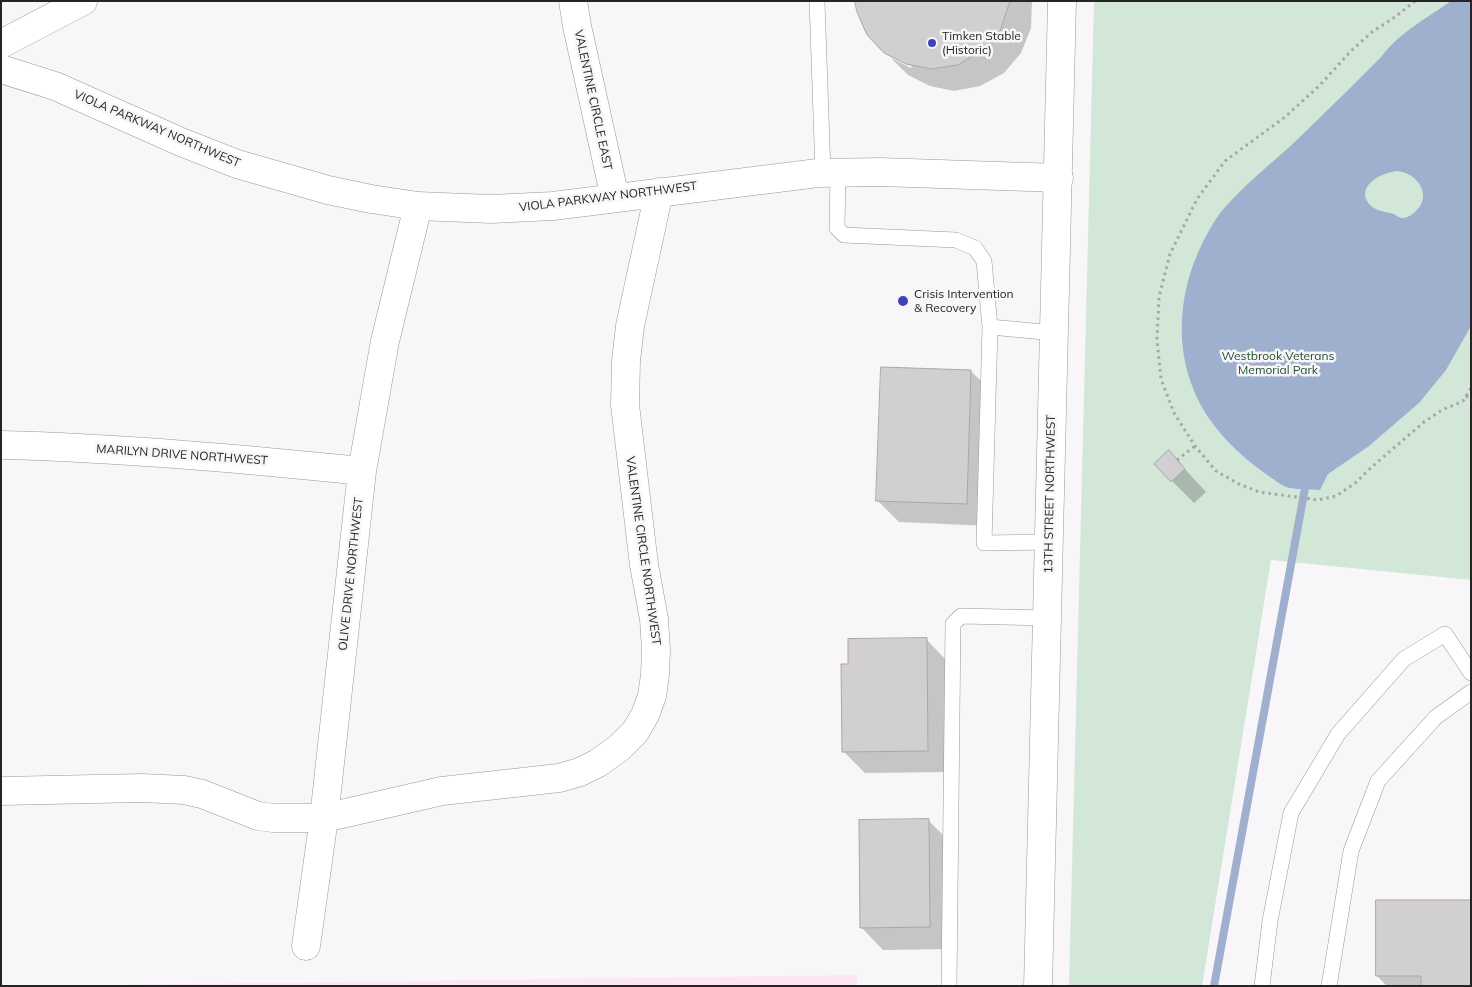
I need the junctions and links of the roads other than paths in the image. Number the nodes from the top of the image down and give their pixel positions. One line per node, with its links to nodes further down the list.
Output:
1 (83, 1): 5 (street)
2 (573, 1): 10 (street, VALENTINE CIRCLE EAST)
3 (817, 1): 7 (lane)
4 (1062, 1): 8 (street, 13TH STREET NORTHWEST)
5 (1, 44)
6 (1, 70): 11 (street, VIOLA PARKWAY NORTHWEST)
7 (831, 173): 8 (street, VIOLA PARKWAY NORTHWEST); 9 (street, VIOLA PARKWAY NORTHWEST); 12 (lane)
8 (1059, 178): 13 (street, 13TH STREET NORTHWEST)
9 (659, 192): 10 (street, VIOLA PARKWAY NORTHWEST); 21 (street, VALENTINE CIRCLE NORTHWEST)
10 (615, 198): 11 (street, VIOLA PARKWAY NORTHWEST)
11 (418, 206): 15 (street, OLIVE DRIVE NORTHWEST)
12 (990, 327): 13 (lane); 16 (lane)
13 (1055, 333): 16 (street, 13TH STREET NORTHWEST)
14 (1, 444): 15 (street, MARILYN DRIVE NORTHWEST)
15 (362, 471): 21 (street, OLIVE DRIVE NORTHWEST)
16 (1049, 542): 17 (street, 13TH STREET NORTHWEST)
17 (1047, 618): 23 (lane); 24 (street, 13TH STREET NORTHWEST)
18 (1471, 673): 25 (lane)
19 (1471, 692): 26 (lane)
20 (1, 791): 21 (street, VALENTINE CIRCLE NORTHWEST)
21 (324, 818): 22 (street, OLIVE DRIVE NORTHWEST)
22 (306, 946)
23 (949, 986)
24 (1038, 986)
25 (1262, 986)
26 (1329, 986)

